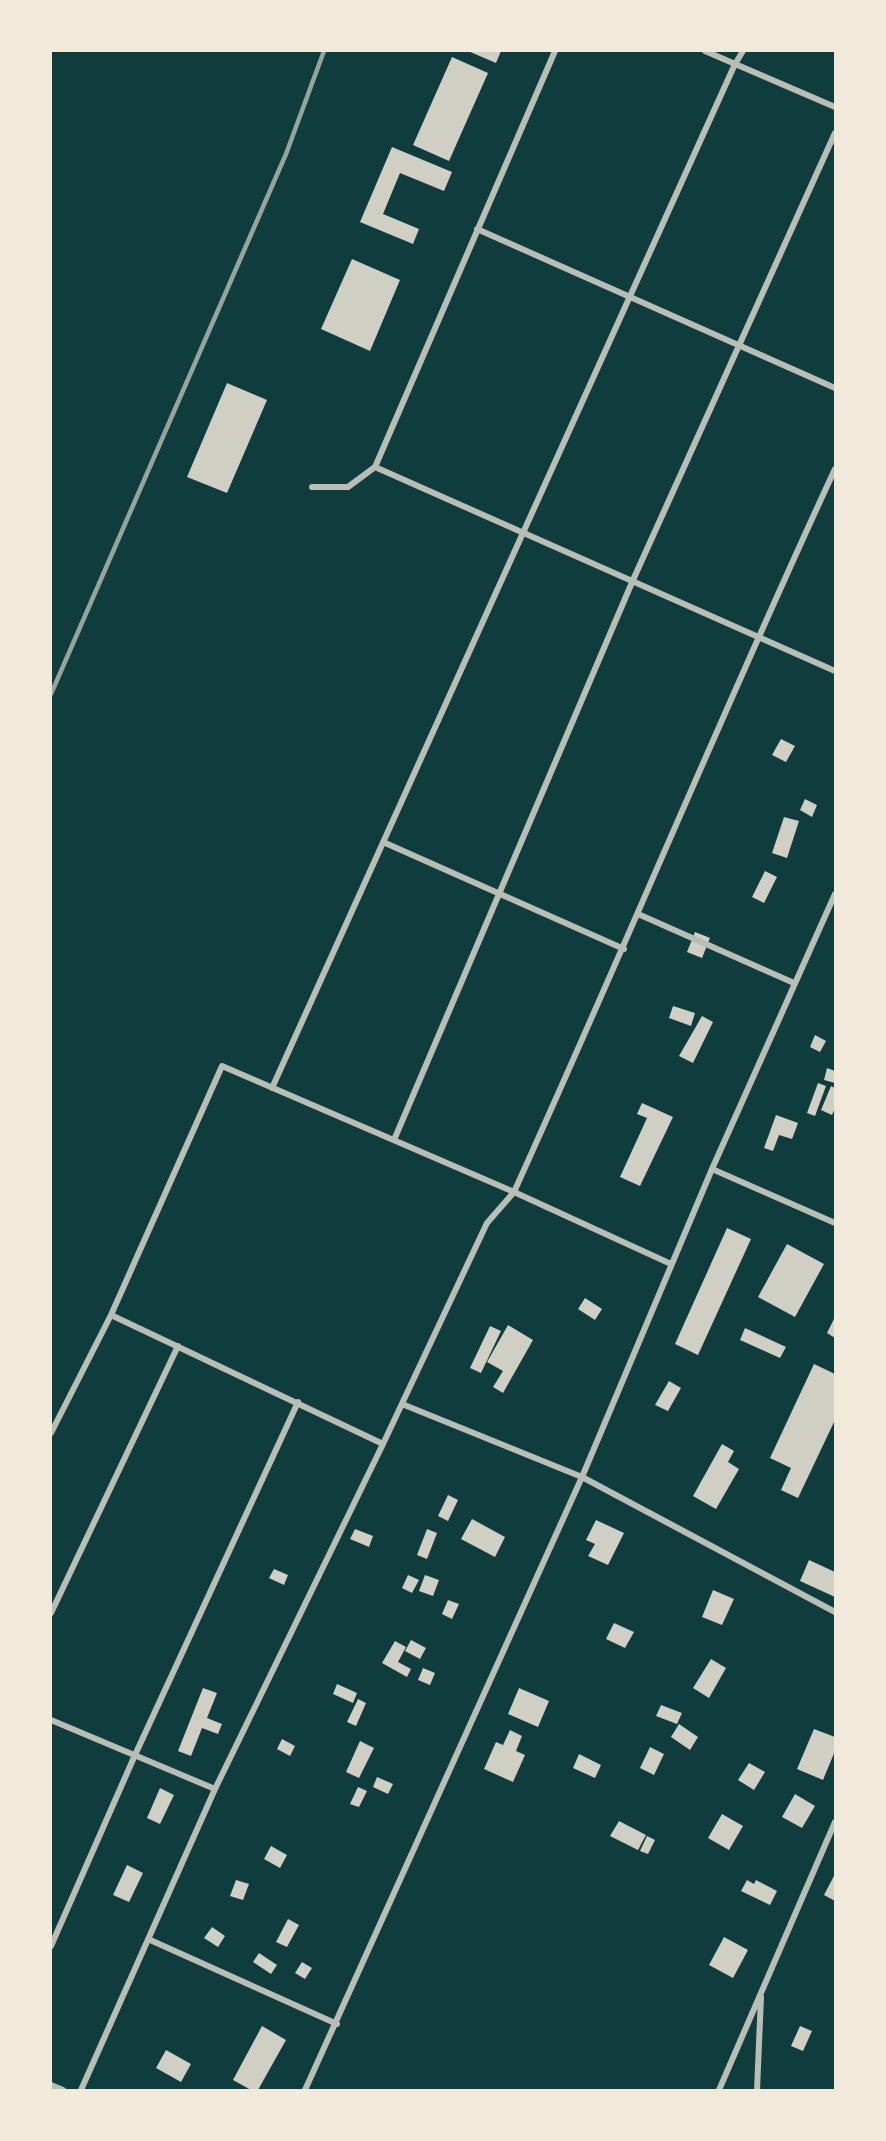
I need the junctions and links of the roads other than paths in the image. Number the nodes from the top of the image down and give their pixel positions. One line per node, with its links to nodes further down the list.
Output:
1 (555, 51): 7 (street)
2 (705, 51): 4 (street)
3 (743, 51): 4 (street)
4 (735, 64): 5 (street); 8 (street)
5 (835, 107)
6 (835, 133): 9 (street)
7 (477, 229): 8 (street); 11 (street)
8 (631, 298): 9 (street); 14 (street)
9 (738, 345): 10 (street); 15 (street)
10 (835, 388)
11 (375, 467): 13 (street); 14 (street)
12 (835, 469): 16 (street)
13 (312, 487)
14 (524, 532): 15 (street); 18 (street)
15 (633, 580): 16 (street); 19 (street)
16 (757, 636): 17 (street); 21 (street)
17 (835, 670)
18 (383, 842): 19 (street); 24 (street)
19 (498, 892): 22 (street); 25 (street)
20 (835, 894): 23 (street)
21 (638, 914): 22 (street); 23 (street)
22 (624, 949): 27 (street)
23 (794, 983): 26 (street)
24 (272, 1088): 25 (street); 30 (street)
25 (394, 1140): 27 (street)
26 (712, 1169): 28 (street); 29 (street)
27 (514, 1192): 29 (street); 33 (street)
28 (835, 1223)
29 (671, 1264): 36 (street)
30 (111, 1315): 31 (street); 34 (street)
31 (178, 1346): 32 (street); 38 (street)
32 (298, 1402): 35 (street); 40 (street)
33 (402, 1404): 35 (street); 36 (street)
34 (51, 1433)
35 (383, 1444): 41 (street)
36 (582, 1477): 37 (street); 46 (street)
37 (835, 1612)
38 (51, 1613)
39 (51, 1720): 40 (street)
40 (135, 1755): 41 (street); 44 (street)
41 (215, 1789): 43 (street)
42 (835, 1822): 45 (street)
43 (148, 1939): 46 (street); 49 (street)
44 (51, 1946)
45 (761, 1993): 51 (street); 52 (street)
46 (337, 2024): 50 (street)
47 (51, 2085): 48 (street)
48 (63, 2090)
49 (81, 2090)
50 (305, 2090)
51 (719, 2090)
52 (757, 2090)

